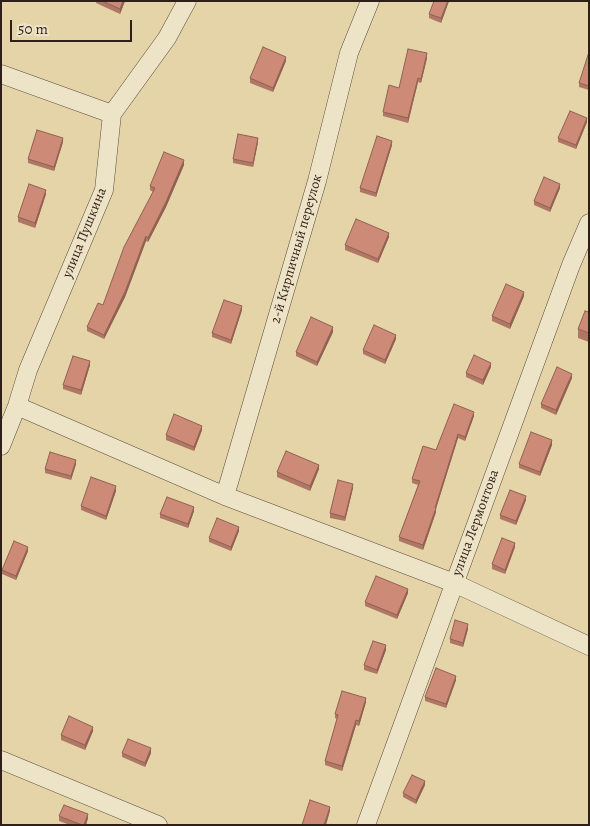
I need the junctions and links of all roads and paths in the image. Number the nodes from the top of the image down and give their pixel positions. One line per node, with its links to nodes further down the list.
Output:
1 (187, 1): 4 (street, улица Пушкина)
2 (370, 1): 8 (street, 2-й Кирпичный переулок)
3 (1, 74): 4 (street)
4 (112, 114): 6 (street, улица Пушкина)
5 (589, 223): 9 (street, улица Лермонтова)
6 (17, 406): 7 (street, улица Пушкина); 8 (street)
7 (1, 446)
8 (225, 496): 9 (street)
9 (454, 583): 10 (street); 13 (street, улица Лермонтова)
10 (589, 646)
11 (1, 760): 12 (street)
12 (158, 825)
13 (366, 825)

